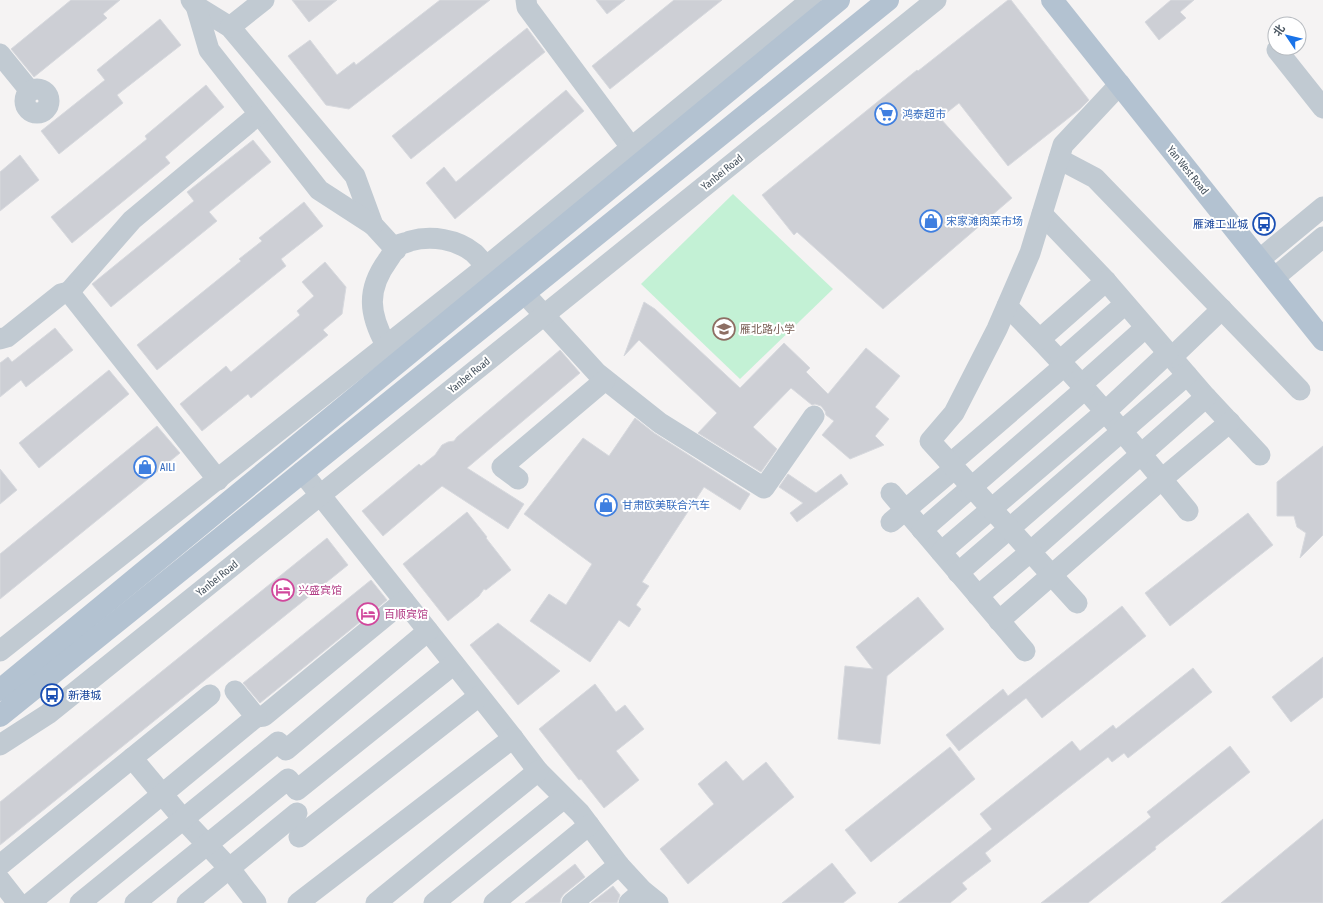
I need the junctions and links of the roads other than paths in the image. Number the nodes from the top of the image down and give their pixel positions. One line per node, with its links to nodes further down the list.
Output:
1 (264, 0): 9 (street)
2 (526, 0): 16 (street)
3 (811, 0): 16 (street)
4 (839, 0): 76 (main road)
5 (888, 0): 28 (main road)
6 (936, 0): 32 (street, Yanbei Road)
7 (1052, 0): 12 (main road, Yan West Road)
8 (193, 3): 9 (street); 15 (street)
9 (230, 27): 20 (street)
10 (0, 54): 13 (street)
11 (1282, 56): 14 (street)
12 (1120, 84): 17 (street); 23 (main road, Yan West Road)
13 (30, 91)
14 (1323, 108)
15 (259, 114): 20 (street); 27 (street)
16 (631, 147): 24 (street)
17 (1059, 159): 19 (street); 31 (street)
18 (1323, 207): 23 (street)
19 (1042, 214): 26 (street); 30 (street)
20 (373, 225): 22 (street)
21 (1323, 237): 25 (street)
22 (396, 250): 24 (street); 37 (street)
23 (1259, 260): 25 (main road, Yan West Road)
24 (487, 266): 37 (street)
25 (1274, 278): 36 (main road, Yan West Road)
26 (1106, 281): 29 (street); 35 (street)
27 (69, 292): 34 (street); 55 (street)
28 (524, 293): 32 (street); 52 (main road)
29 (1125, 304): 33 (street); 39 (street)
30 (1007, 306): 35 (street); 51 (street)
31 (1222, 309): 38 (street); 43 (street)
32 (543, 315): 41 (street); 57 (street, Yanbei Road)
33 (1145, 328): 38 (street); 42 (street)
34 (0, 339)
35 (1040, 339): 39 (street)
36 (1323, 340)
37 (386, 345): 55 (street)
38 (1170, 355): 40 (street); 45 (street)
39 (1062, 364): 42 (street); 51 (street)
40 (1187, 375): 44 (street); 48 (street)
41 (605, 380): 46 (street); 53 (street)
42 (1083, 387): 45 (street); 56 (street)
43 (1300, 390)
44 (1206, 398): 47 (street); 49 (street)
45 (1105, 412): 48 (street); 59 (street)
46 (814, 416)
47 (1230, 422): 50 (street); 54 (street)
48 (1122, 431): 49 (street); 62 (street)
49 (1141, 454): 54 (street); 65 (street)
50 (1260, 455)
51 (953, 466): 56 (street); 61 (street)
52 (302, 472): 57 (street); 79 (main road)
53 (518, 479)
54 (1162, 479): 60 (street); 67 (street)
55 (218, 480): 73 (street)
56 (972, 487): 59 (street); 63 (street)
57 (320, 494): 69 (street); 87 (street, Yanbei Road)
58 (891, 494): 61 (street)
59 (991, 509): 62 (street); 64 (street)
60 (1188, 511)
61 (898, 516): 63 (street)
62 (1009, 528): 65 (street); 66 (street)
63 (922, 530): 64 (street)
64 (941, 552): 66 (street)
65 (1030, 552): 67 (street); 68 (street)
66 (958, 572): 68 (street)
67 (1051, 575): 70 (street); 71 (street)
68 (978, 596): 71 (street)
69 (404, 601): 72 (street); 84 (street)
70 (1077, 604)
71 (999, 620): 74 (street)
72 (428, 631): 75 (street); 93 (street)
73 (0, 651)
74 (1025, 651)
75 (454, 664): 82 (street); 96 (street)
76 (24, 668): 77 (main road); 78 (main road)
77 (0, 683)
78 (0, 690)
79 (32, 690): 83 (main road); 85 (main road)
80 (235, 691): 84 (street)
81 (210, 695): 88 (street)
82 (479, 696): 86 (street); 95 (street)
83 (0, 716)
84 (256, 717): 90 (street)
85 (0, 724)
86 (513, 738): 89 (street); 108 (street)
87 (0, 745)
88 (132, 758): 90 (street); 97 (street)
89 (538, 771): 91 (street); 109 (street)
90 (163, 794): 93 (street); 104 (street)
91 (564, 798): 94 (street); 110 (street)
92 (297, 813): 99 (street)
93 (183, 818): 96 (street); 105 (street)
94 (585, 819): 98 (street); 111 (street)
95 (299, 837)
96 (208, 845): 99 (street); 106 (street)
97 (0, 865)
98 (619, 865): 101 (street); 112 (street)
99 (230, 869): 102 (street); 107 (street)
100 (0, 880): 103 (street)
101 (643, 899)
102 (247, 900)
103 (18, 903)
104 (30, 903)
105 (80, 903)
106 (135, 903)
107 (187, 903)
108 (298, 903)
109 (376, 903)
110 (434, 903)
111 (494, 903)
112 (572, 903)

